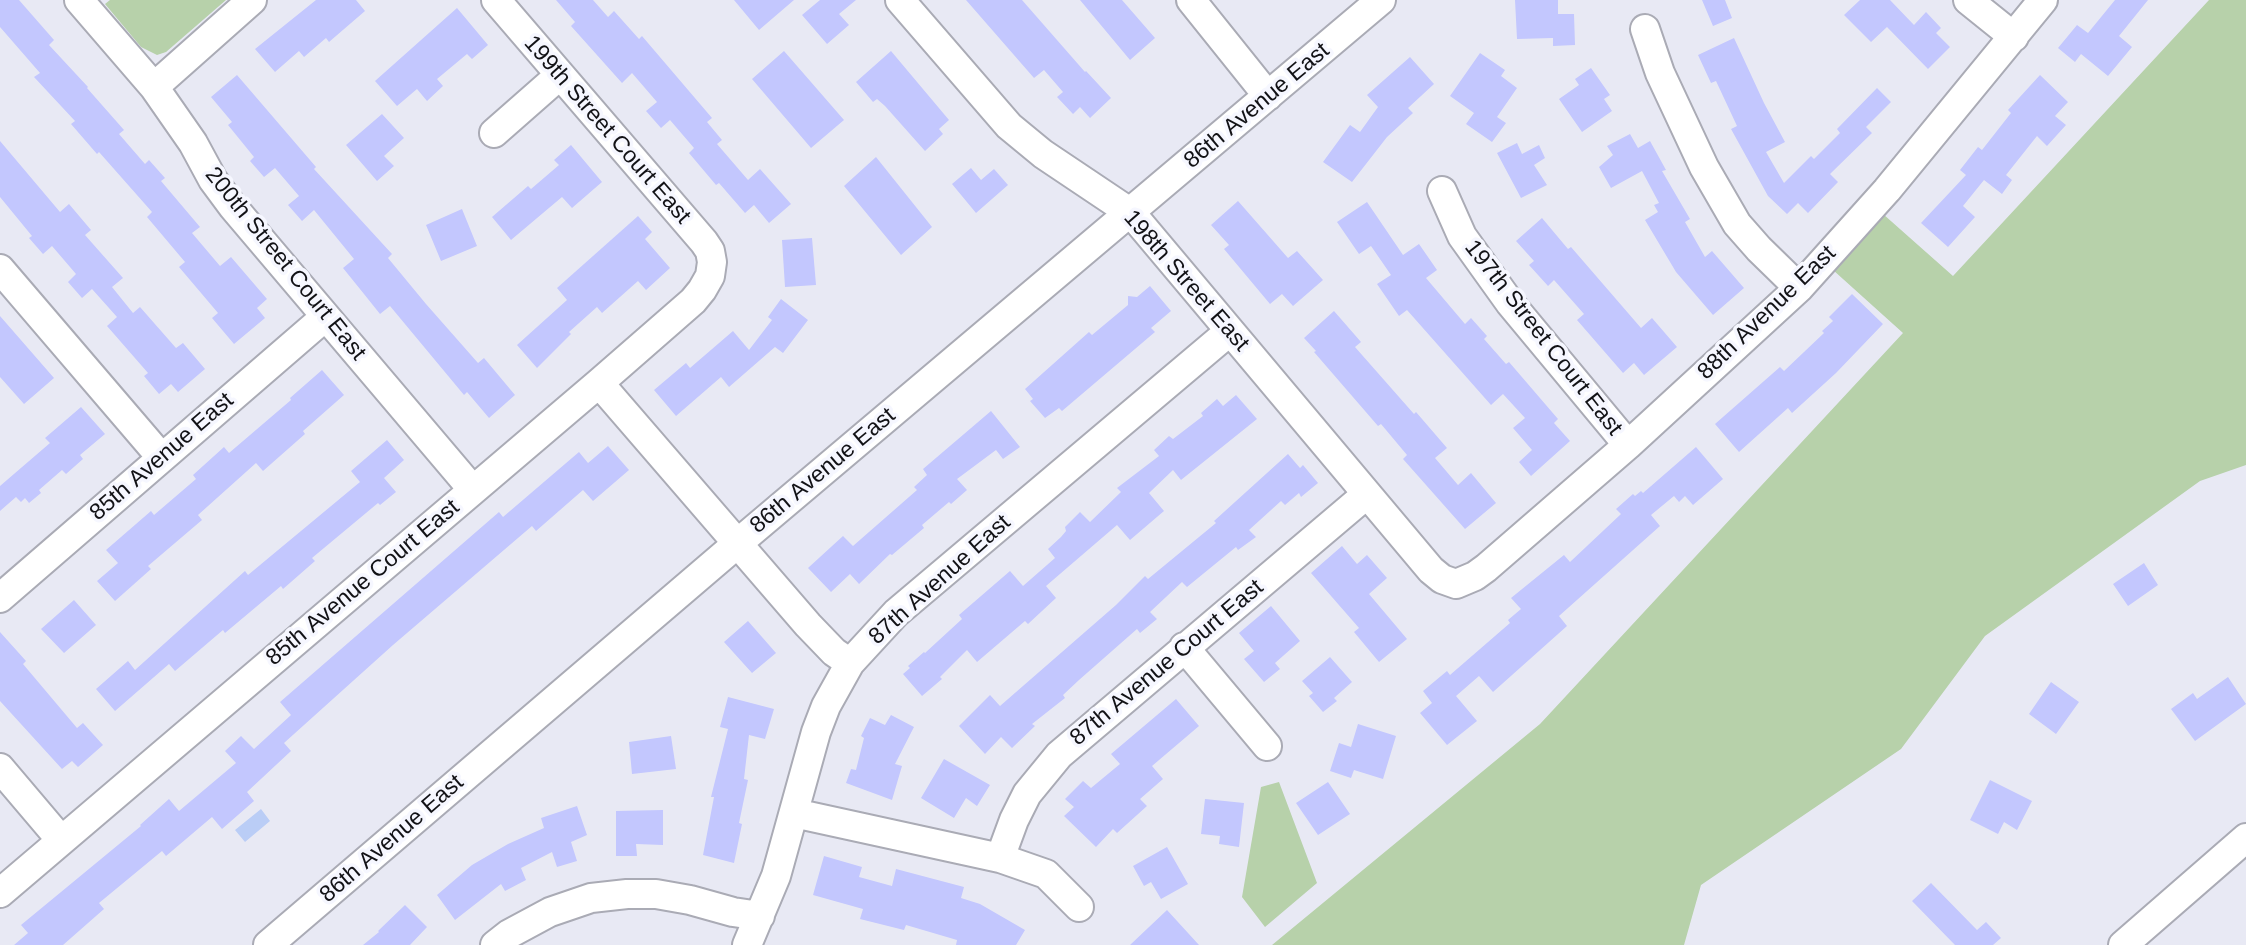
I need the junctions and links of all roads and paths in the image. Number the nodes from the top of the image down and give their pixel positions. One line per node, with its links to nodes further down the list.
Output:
1 (79, 0): 12 (street, 200th Street Court East)
2 (252, 0): 12 (street)
3 (496, 0): 11 (street, 199th Street Court East)
4 (900, 0): 16 (street, 198th Street East)
5 (1191, 0): 13 (street)
6 (1381, 0): 13 (street, 86th Avenue East)
7 (1968, 0): 10 (street)
8 (2043, 0): 10 (street, 88th Avenue East)
9 (1645, 29): 19 (street)
10 (2014, 37): 19 (street, 88th Avenue East)
11 (560, 75): 14 (street); 17 (street, 199th Street Court East)
12 (154, 87): 20 (street, 200th Street Court East)
13 (1268, 96): 16 (street, 86th Avenue East)
14 (494, 133)
15 (1442, 191): 23 (street, 197th Street Court East)
16 (1131, 213): 21 (street, 198th Street East); 27 (street, 86th Avenue East)
17 (712, 262): 22 (street, 85th Avenue Court East)
18 (0, 269): 24 (street)
19 (1799, 288): 23 (street, 88th Avenue East)
20 (325, 317): 24 (street, 85th Avenue East); 25 (street, 200th Street Court East)
21 (1230, 331): 26 (street, 198th Street East); 31 (street, 87th Avenue East)
22 (599, 383): 25 (street, 85th Avenue Court East); 27 (street)
23 (1628, 445): 28 (street, 88th Avenue East)
24 (161, 457): 29 (street, 85th Avenue East)
25 (473, 490): 36 (street, 85th Avenue Court East)
26 (1367, 494): 28 (street, 198th Street East); 30 (street, 87th Avenue Court East)
27 (738, 543): 31 (street); 41 (street, 86th Avenue East)
28 (1452, 582)
29 (0, 598)
30 (1184, 647): 32 (street); 37 (street, 87th Avenue Court East)
31 (850, 663): 34 (street, 87th Avenue East)
32 (1266, 746)
33 (0, 768): 36 (street)
34 (794, 813): 37 (street); 40 (street, 87th Avenue East)
35 (2246, 838): 44 (street)
36 (61, 840): 38 (street, 85th Avenue Court East)
37 (1000, 858): 39 (street)
38 (0, 893)
39 (1079, 907)
40 (760, 916): 42 (street); 43 (street, 87th Avenue East)
41 (268, 945)
42 (495, 945)
43 (747, 945)
44 (2123, 945)

